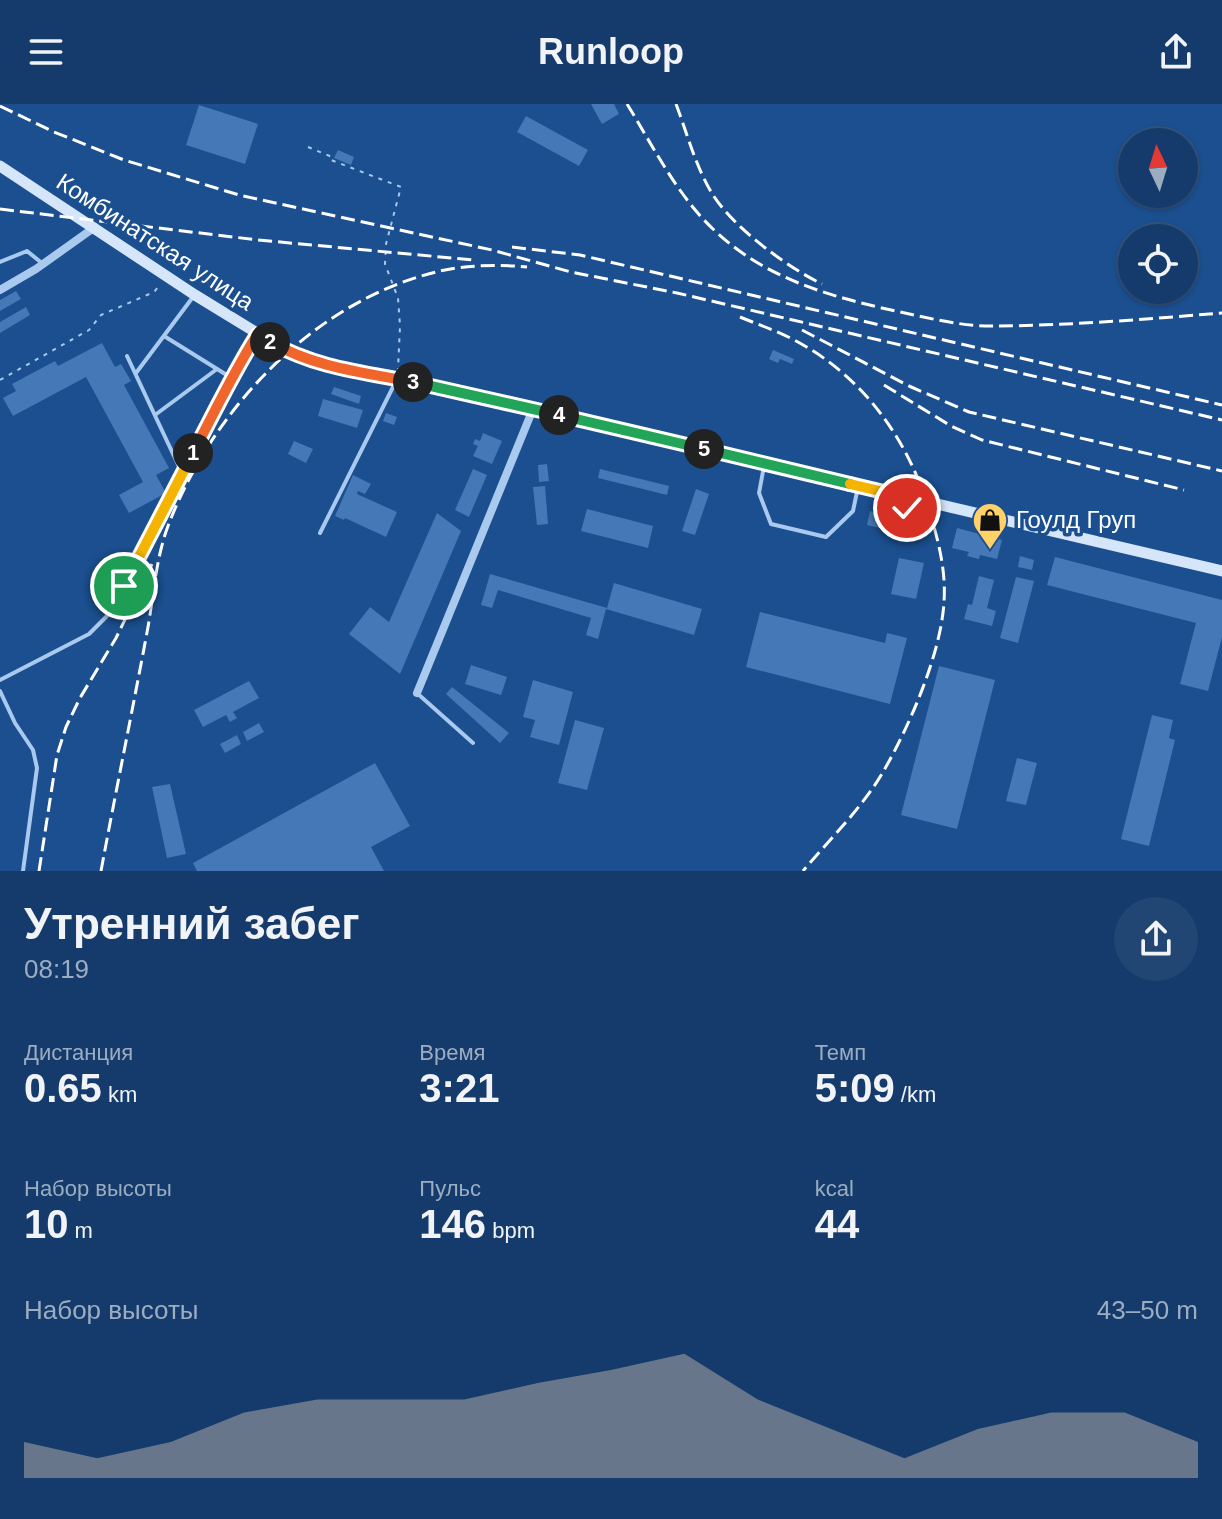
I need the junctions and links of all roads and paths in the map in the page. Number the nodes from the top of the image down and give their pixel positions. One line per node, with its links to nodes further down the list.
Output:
1 (308, 147): 15 (path)
2 (0, 166): 3 (main road, Комбинатская улица)
3 (95, 227): 5 (street); 6 (main road, Комбинатская улица)
4 (0, 262): 5 (lane)
5 (43, 264): 7 (street)
6 (168, 276): 8 (main road, Комбинатская улица); 16 (path)
7 (0, 290)
8 (195, 295): 9 (main road, Комбинатская улица); 10 (lane)
9 (257, 335): 14 (lane); 15 (main road, Комбинатская улица)
10 (164, 336): 12 (lane); 13 (lane)
11 (127, 356): 13 (lane)
12 (217, 369): 14 (lane); 18 (lane)
13 (135, 374): 18 (lane)
14 (230, 378): 20 (lane)
15 (397, 379): 17 (main road, Комбинатская улица); 22 (lane)
16 (0, 380)
17 (533, 409): 19 (main road, Комбинатская улица); 26 (street)
18 (155, 415): 20 (lane)
19 (764, 463): 21 (main road, Комбинатская улица); 21 (lane)
20 (182, 473): 24 (lane)
21 (858, 486): 23 (main road, Комбинатская улица)
22 (320, 533)
23 (1222, 571)
24 (0, 680)
25 (0, 691): 28 (lane)
26 (417, 693): 27 (lane)
27 (473, 743)
28 (23, 871)

